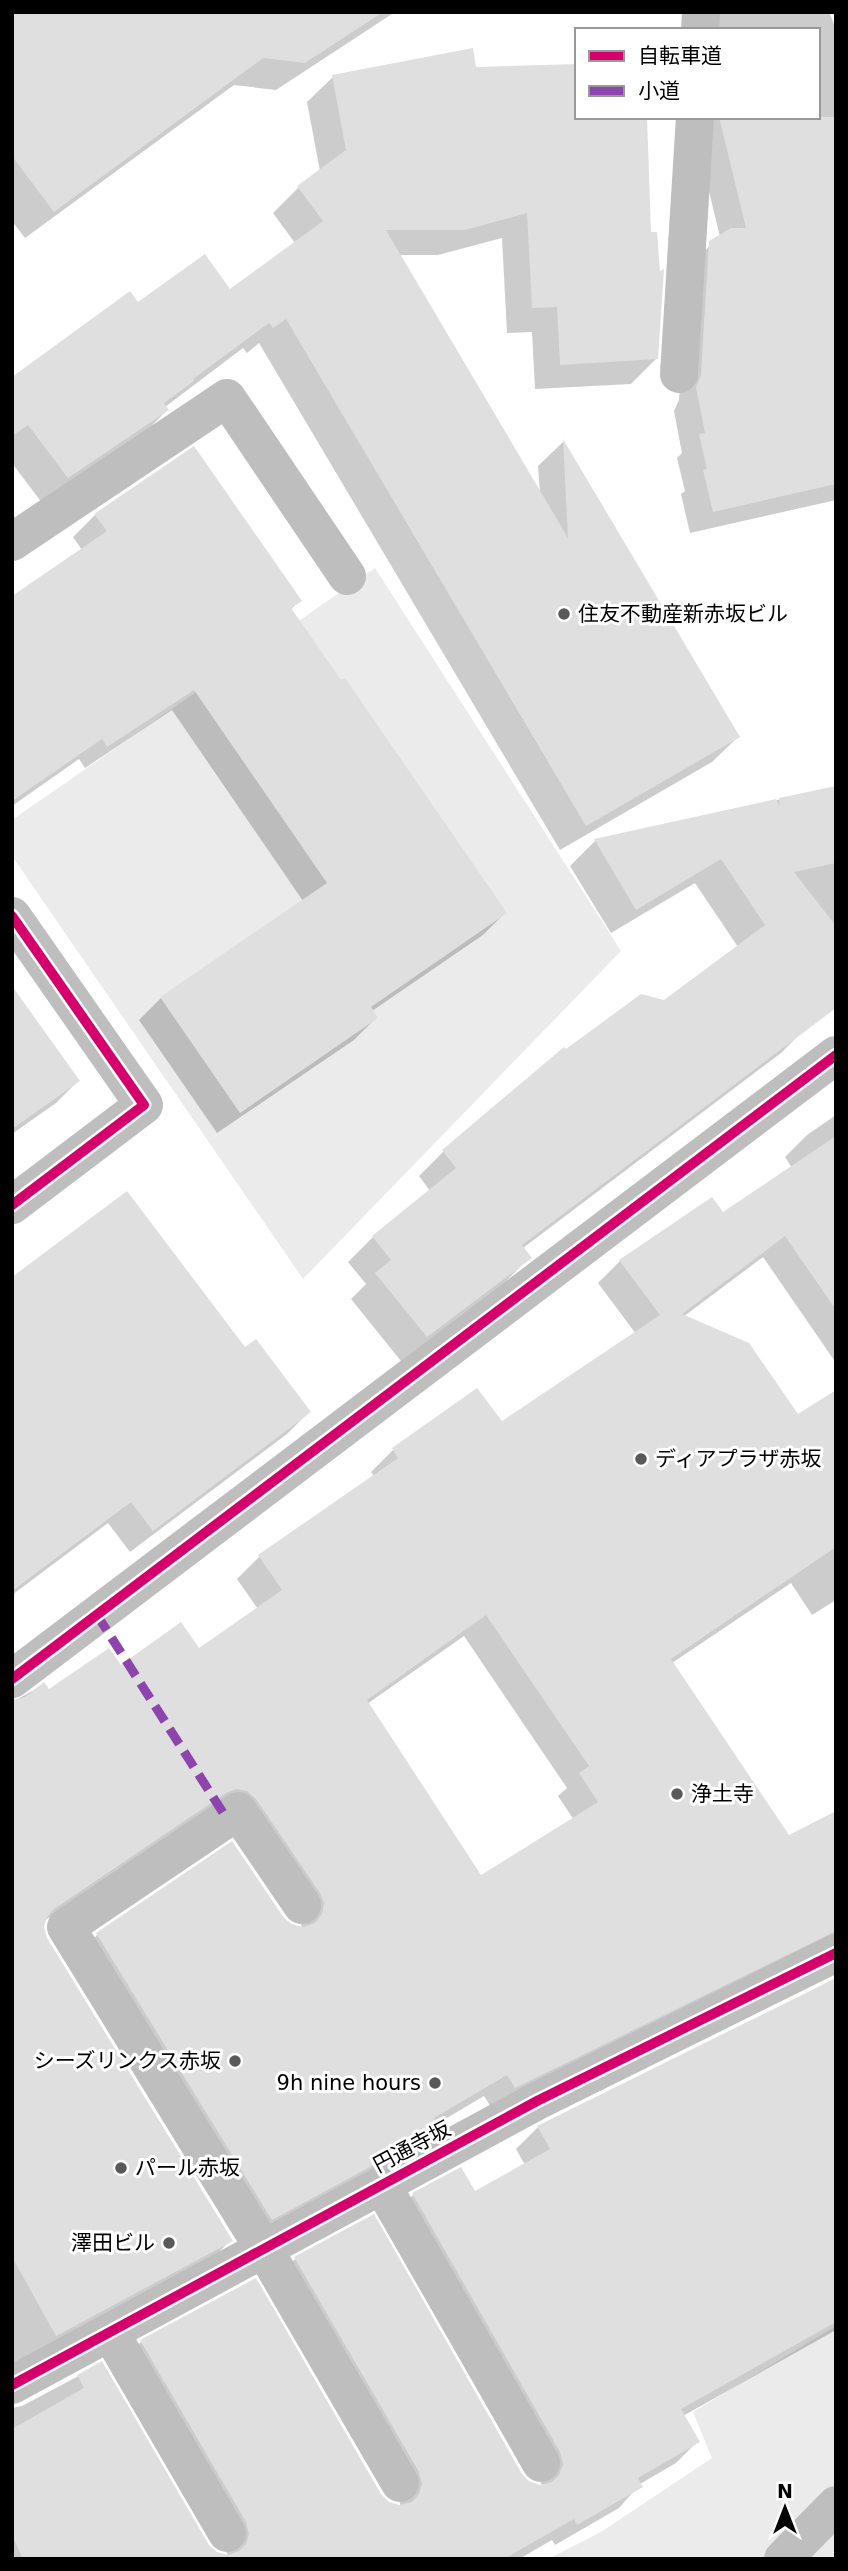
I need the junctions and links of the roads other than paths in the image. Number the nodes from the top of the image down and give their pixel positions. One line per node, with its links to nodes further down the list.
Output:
1 (695, 119): 2 (street)
2 (679, 374)
3 (12, 542): 4 (street)
4 (347, 576)
5 (12, 916): 7 (street)
6 (836, 1055): 8 (street)
7 (12, 1205)
8 (12, 1679)
9 (302, 1905): 12 (street)
10 (836, 1953): 11 (street, 円通寺坂)
11 (382, 2185): 12 (street, 円通寺坂); 15 (street)
12 (264, 2249): 13 (street, 円通寺坂); 16 (street)
13 (110, 2333): 14 (street, 円通寺坂); 18 (street)
14 (12, 2385)
15 (541, 2463)
16 (401, 2483)
17 (836, 2505): 19 (street)
18 (227, 2533)
19 (783, 2559)

